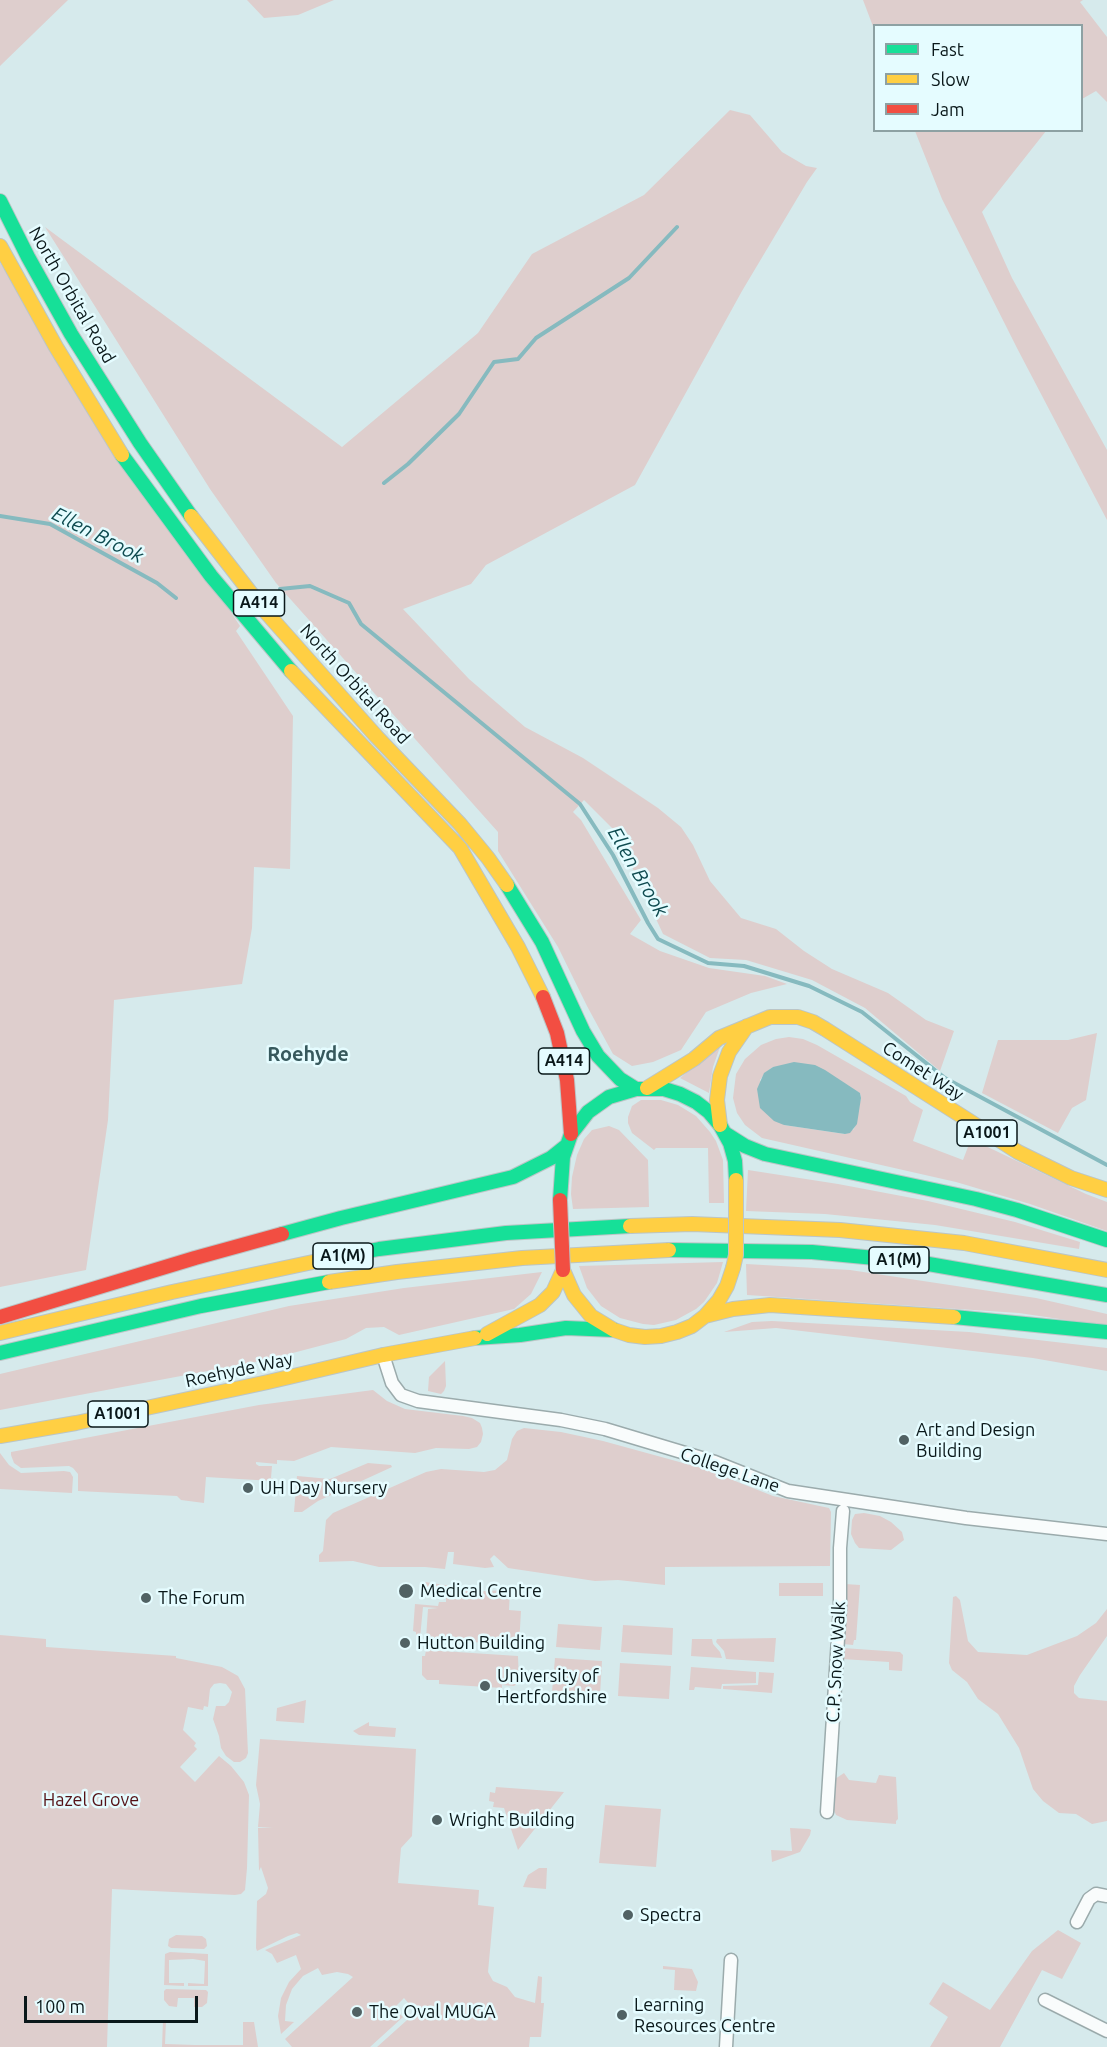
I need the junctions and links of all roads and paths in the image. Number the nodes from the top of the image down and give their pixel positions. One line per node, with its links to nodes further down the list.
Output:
1 (0, 201): 4 (main road, North Orbital Road / A414)
2 (0, 246): 6 (main road, North Orbital Road / A414)
3 (749, 1024): 4 (main road, Comet Way / A1001); 5 (main road); 7 (main road, Comet Way / A1001)
4 (641, 1088): 5 (main road); 6 (main road, Comet Way)
5 (723, 1130): 8 (main road); 12 (main road, bridge)
6 (569, 1140): 9 (main road, bridge); 13 (main road)
7 (1107, 1190)
8 (1107, 1240)
9 (563, 1270): 14 (main road); 17 (main road, Roehyde Way / A1001)
10 (1107, 1270): 16 (main road, A1(M))
11 (1107, 1295): 18 (main road, A1(M))
12 (705, 1316): 14 (main road, Roehyde Way); 15 (main road)
13 (0, 1317)
14 (614, 1330): 17 (main road, Roehyde Way / A1001)
15 (1107, 1332)
16 (0, 1333)
17 (484, 1336): 19 (main road, Roehyde Way / A1001)
18 (0, 1353)
19 (382, 1355): 20 (main road, Roehyde Way / A1001); 22 (street, College Lane)
20 (0, 1437)
21 (843, 1511): 23 (street, C.P. Snow Walk)
22 (1107, 1534)
23 (827, 1812)
24 (1107, 1896): 25 (street)
25 (1077, 1922)
26 (731, 1960): 29 (street)
27 (1045, 2000): 28 (street)
28 (1107, 2031)
29 (726, 2047)

